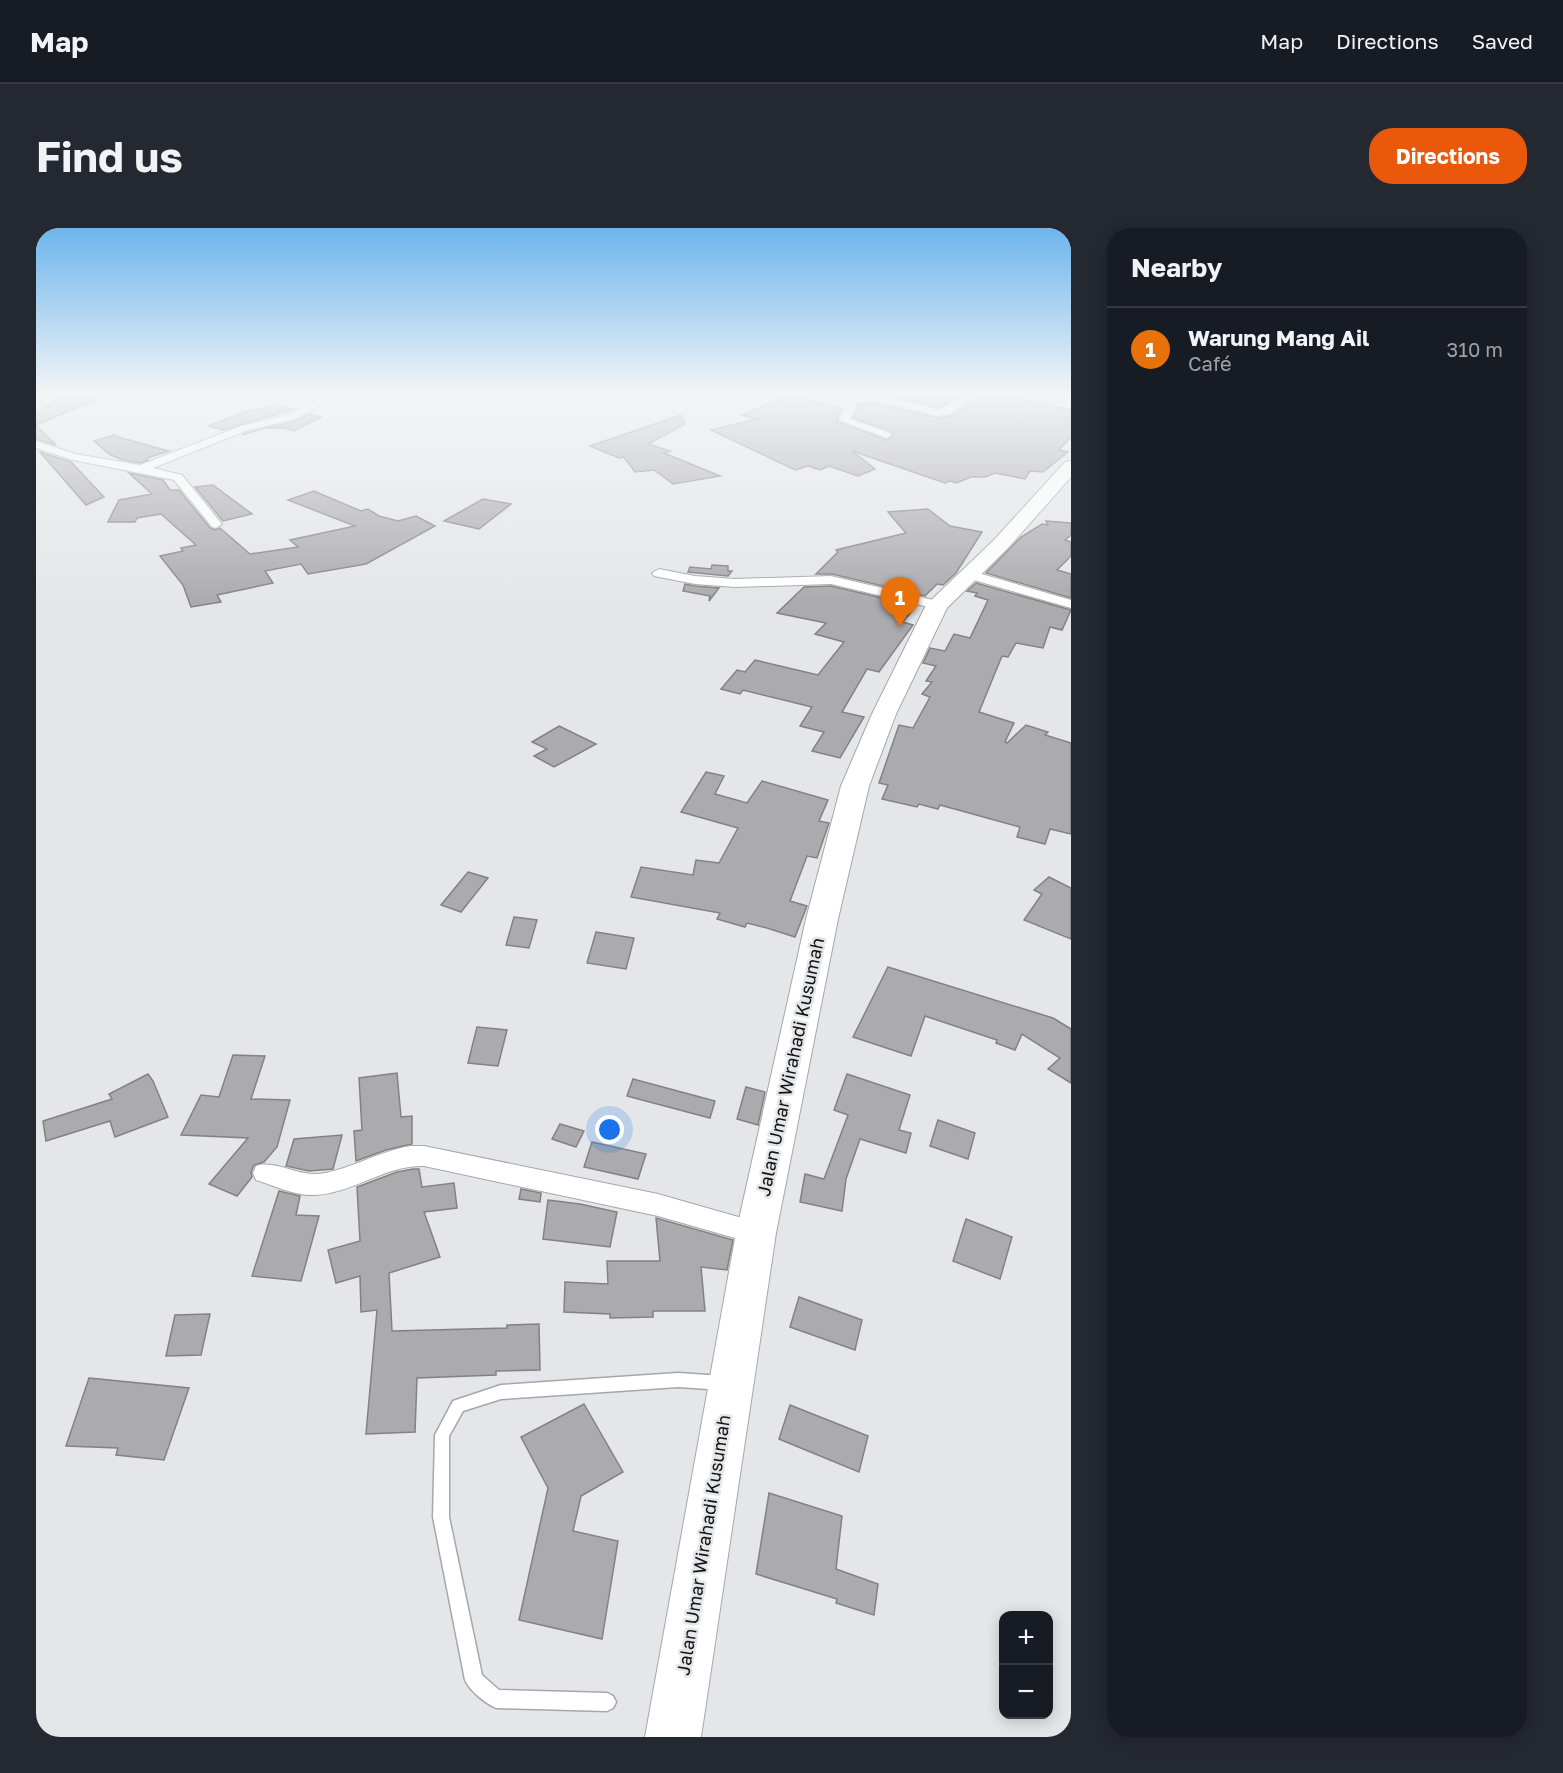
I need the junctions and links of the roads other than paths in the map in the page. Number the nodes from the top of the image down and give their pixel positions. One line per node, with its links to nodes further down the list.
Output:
1 (94, 461): 4 (street)
2 (160, 461): 4 (street)
3 (1071, 466): 7 (main road, Jalan Umar Wirahadi Kusumah)
4 (140, 469): 5 (street)
5 (216, 524)
6 (659, 573): 9 (street)
7 (968, 574): 8 (street); 9 (main road, Jalan Umar Wirahadi Kusumah)
8 (1071, 604)
9 (936, 605): 11 (main road, Jalan Umar Wirahadi Kusumah)
10 (265, 1173): 11 (street)
11 (756, 1233): 12 (main road, Jalan Umar Wirahadi Kusumah)
12 (731, 1384): 13 (lane); 14 (main road, Jalan Umar Wirahadi Kusumah)
13 (607, 1702)
14 (673, 1737)

